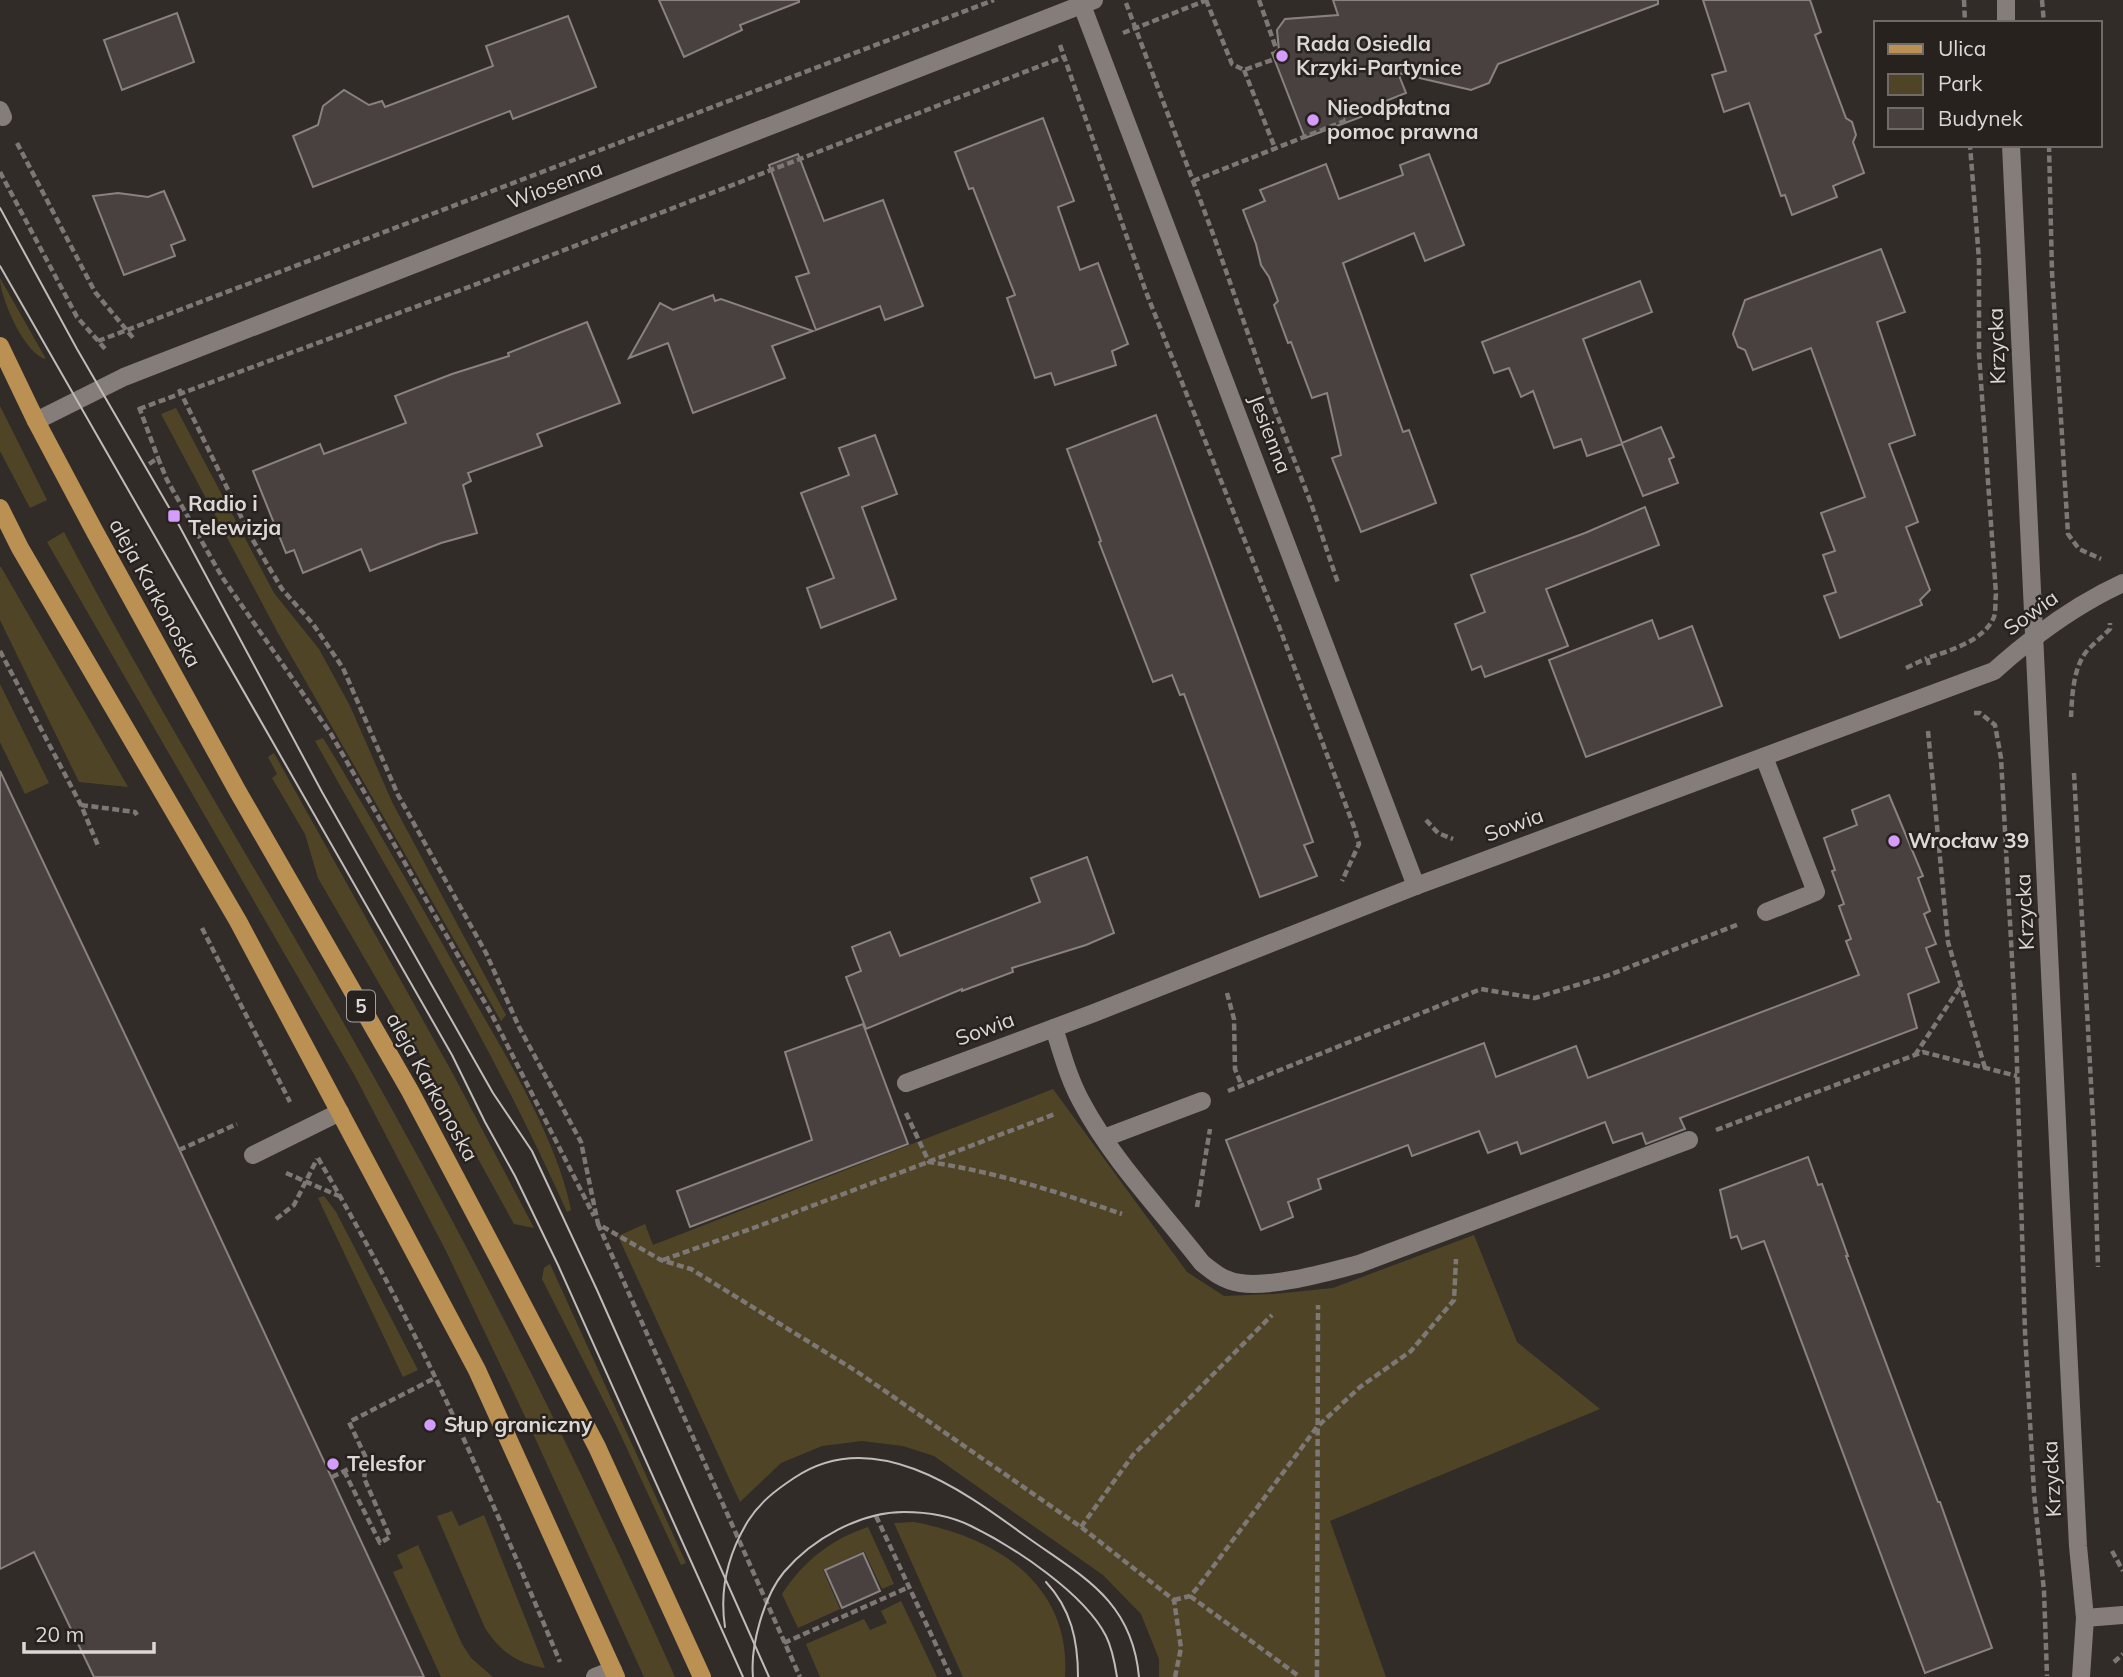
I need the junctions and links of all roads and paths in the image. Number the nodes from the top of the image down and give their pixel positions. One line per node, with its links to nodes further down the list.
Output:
1 (993, 0): 27 (path)
2 (1125, 0): 12 (path)
3 (1207, 0): 12 (path); 18 (path)
4 (1259, 0): 14 (path)
5 (1964, 0): 9 (path)
6 (2006, 0): 10 (street)
7 (2042, 0): 11 (path)
8 (1085, 2): 31 (street, Wiosenna); 56 (street, Jesienna)
9 (1965, 21)
10 (2007, 21)
11 (2044, 21)
12 (1135, 29): 13 (path); 26 (path)
13 (1124, 33)
14 (1277, 51)
15 (1073, 53): 32 (path)
16 (1272, 60): 18 (path)
17 (1066, 62): 55 (path)
18 (1244, 70): 24 (path)
19 (2, 114): 27 (path)
20 (1345, 116): 24 (path)
21 (1970, 147): 45 (path)
22 (2011, 147): 43 (street, Krzycka)
23 (2049, 147): 39 (path)
24 (1275, 148): 26 (path)
25 (0, 173): 28 (path)
26 (1193, 181): 41 (path)
27 (125, 330): 28 (path); 31 (path)
28 (98, 341): 30 (path)
29 (0, 346): 35 (main road, aleja Karkonoska / 5)
30 (113, 358)
31 (157, 363): 32 (path); 35 (street, Wiosenna)
32 (181, 393): 34 (path); 82 (path)
33 (135, 396): 34 (path)
34 (139, 409): 36 (path)
35 (36, 421): 106 (main road, aleja Karkonoska / 5)
36 (159, 458): 37 (path); 82 (path)
37 (149, 464)
38 (0, 509): 70 (main road)
39 (2102, 567)
40 (2123, 583): 43 (street, Sowia)
41 (1342, 596)
42 (2109, 614): 46 (path)
43 (2033, 636): 45 (street, Sowia); 99 (street, Krzycka)
44 (0, 651): 50 (path)
45 (1939, 692): 49 (street, Sowia)
46 (2070, 718)
47 (2003, 724): 64 (path)
48 (1928, 731): 59 (path)
49 (1764, 757): 56 (street, Sowia); 57 (street)
50 (81, 805): 52 (path); 54 (path)
51 (1423, 817): 53 (path)
52 (142, 823)
53 (1438, 833)
54 (99, 848)
55 (1351, 864)
56 (1416, 886): 61 (street, Sowia)
57 (1766, 912): 66 (path)
58 (201, 926): 68 (path)
59 (1961, 986): 62 (path); 63 (path)
60 (1227, 994): 66 (path)
61 (1054, 1028): 65 (street, Sowia); 69 (street)
62 (1914, 1056): 63 (path); 74 (path)
63 (1985, 1068): 64 (path)
64 (2017, 1076): 112 (path)
65 (906, 1083)
66 (1242, 1086): 67 (path)
67 (1202, 1101): 73 (street); 83 (path)
68 (291, 1102)
69 (1082, 1104): 73 (street); 77 (path)
70 (340, 1112): 76 (street); 104 (main road)
71 (906, 1112): 77 (path)
72 (237, 1124): 75 (path)
73 (1104, 1138): 80 (street)
74 (1689, 1140): 86 (street)
75 (179, 1150)
76 (253, 1155): 78 (path)
77 (929, 1161): 80 (path); 85 (path)
78 (308, 1181): 79 (path); 79 (path); 81 (path)
79 (340, 1196): 88 (path)
80 (1152, 1200): 83 (street)
81 (276, 1219)
82 (598, 1224): 85 (path); 100 (path)
83 (1183, 1238): 86 (street)
84 (1457, 1253): 89 (path)
85 (661, 1260): 94 (path)
86 (1313, 1276): 89 (path)
87 (1275, 1311): 94 (path)
88 (435, 1378): 90 (path); 103 (path)
89 (1317, 1427): 96 (path); 111 (path)
90 (368, 1460): 91 (path); 91 (path)
91 (344, 1471): 92 (path)
92 (332, 1477)
93 (876, 1516): 95 (path)
94 (1081, 1527): 97 (path)
95 (909, 1587): 100 (path); 108 (path)
96 (1190, 1596): 97 (path); 110 (path)
97 (1174, 1600): 109 (path)
98 (2123, 1615): 99 (street)
99 (2085, 1618): 113 (street, Krzycka)
100 (784, 1643): 107 (path)
101 (2123, 1654): 102 (path)
102 (2114, 1661)
103 (560, 1662)
104 (614, 1674): 105 (street)
105 (594, 1677)
106 (702, 1677)
107 (800, 1677)
108 (951, 1677)
109 (1175, 1677)
110 (1300, 1677)
111 (1317, 1677)
112 (2047, 1677)
113 (2081, 1677)

